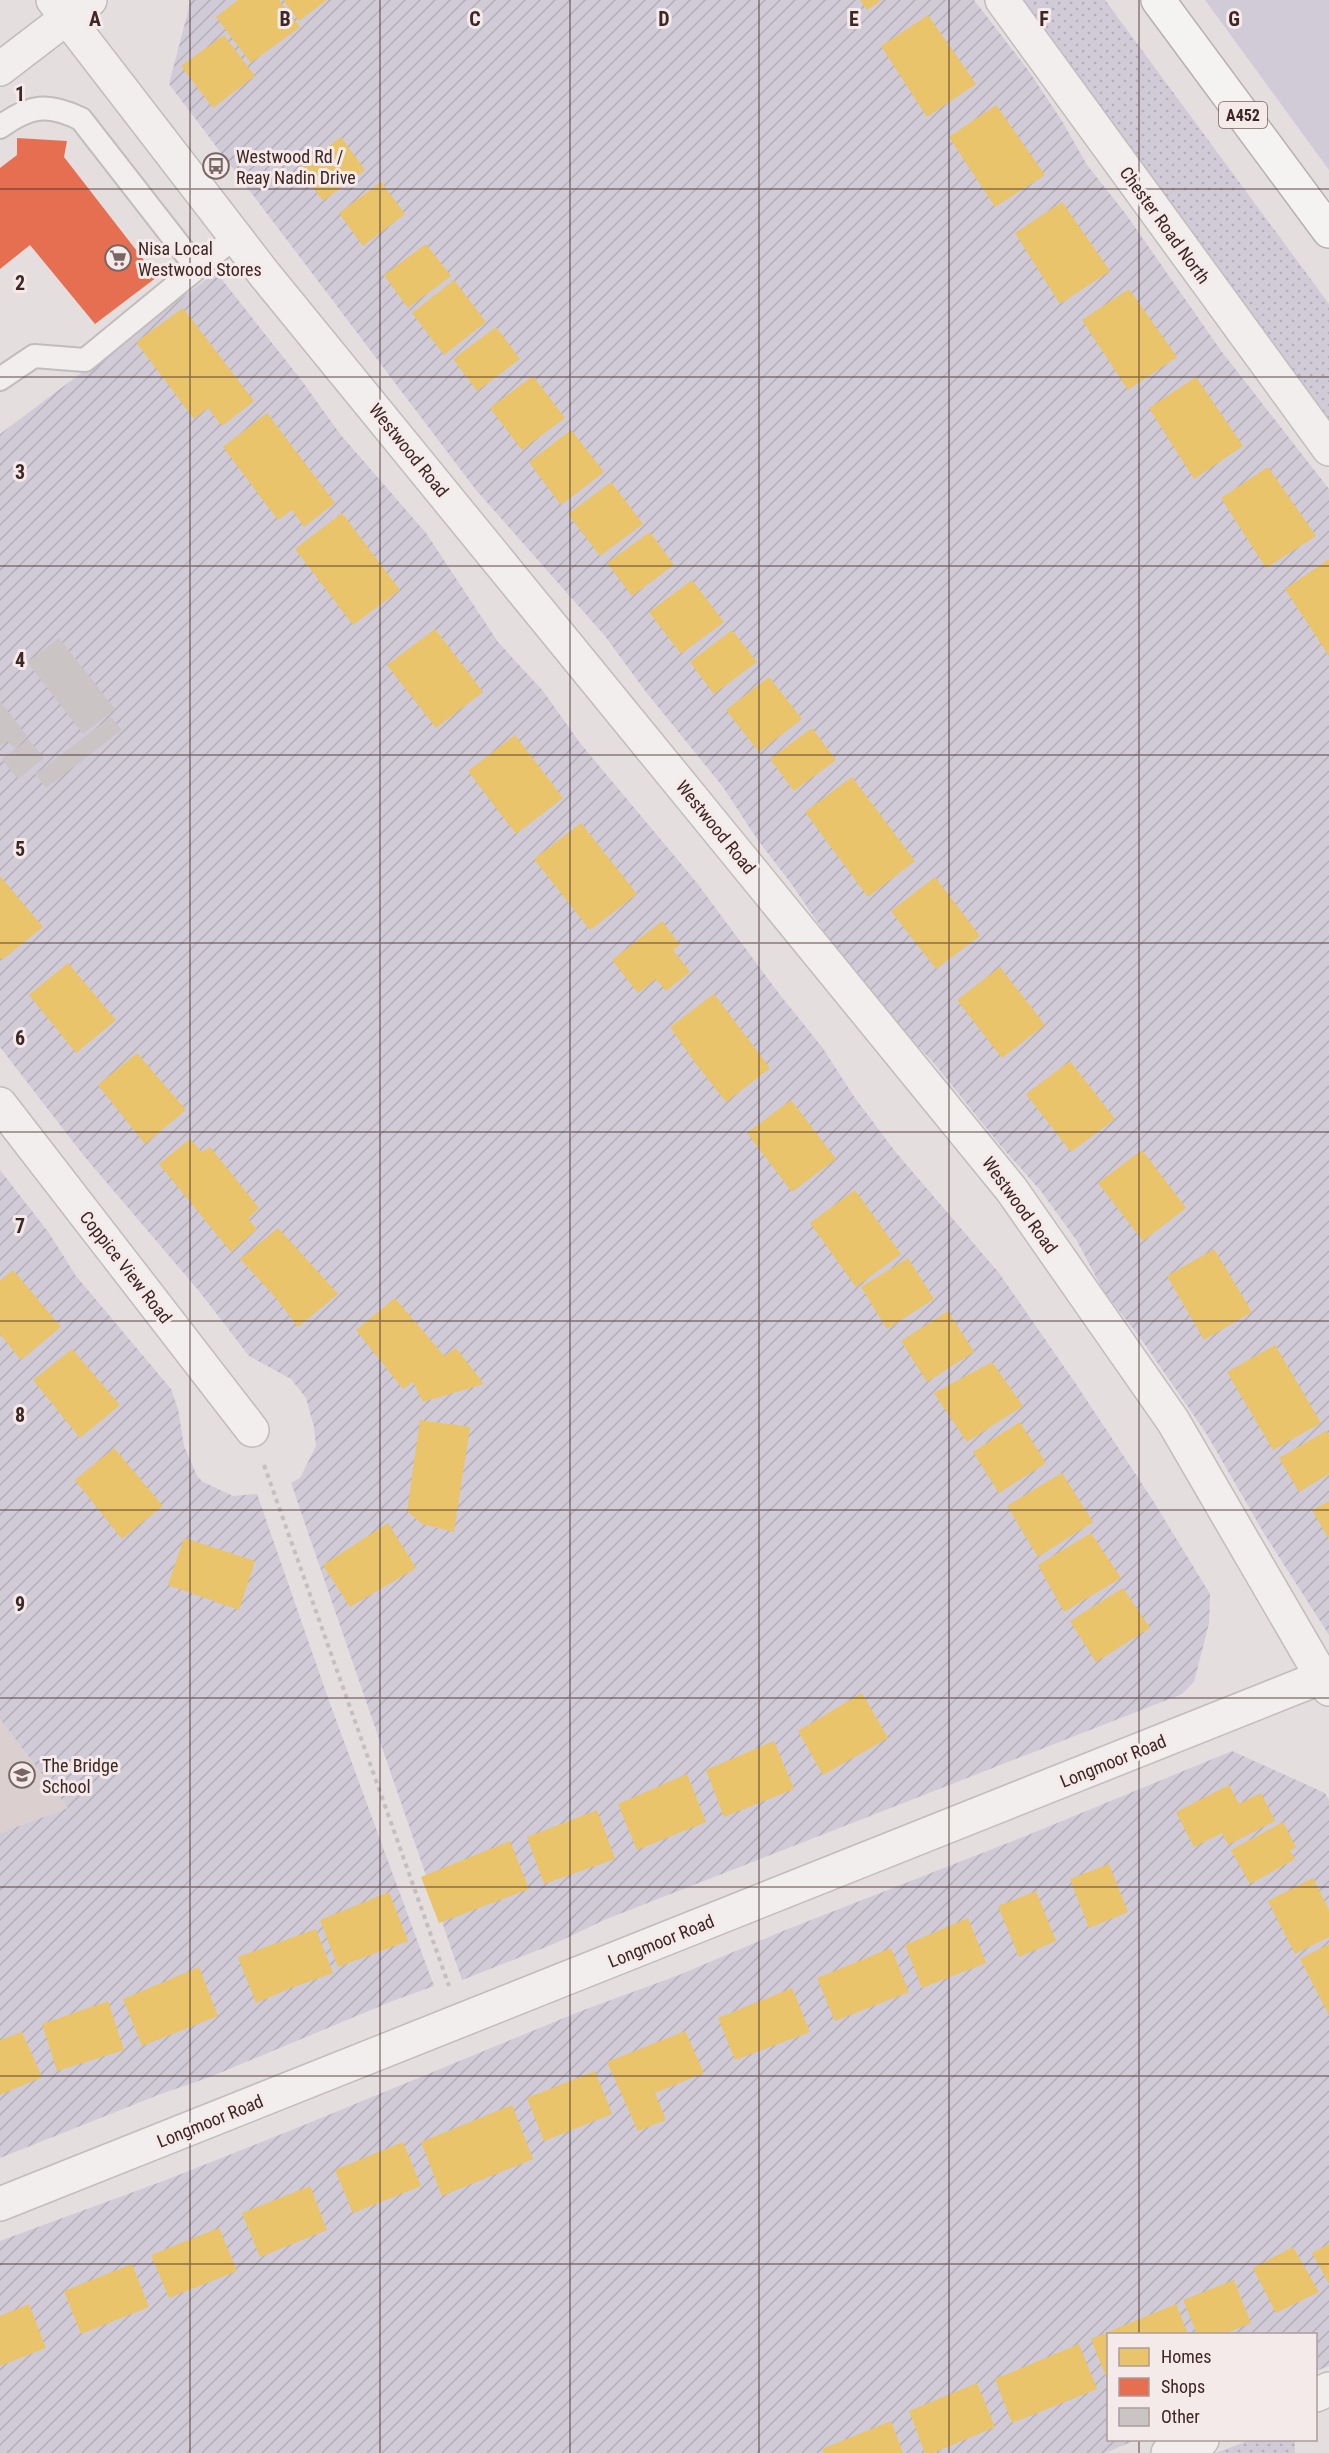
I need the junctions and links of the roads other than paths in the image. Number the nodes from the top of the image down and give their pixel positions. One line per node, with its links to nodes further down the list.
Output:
1 (1002, 0): 10 (street, Chester Road North)
2 (1158, 0): 6 (highway, A452)
3 (70, 6): 4 (street); 7 (street, Westwood Road)
4 (0, 69)
5 (0, 127): 8 (lane)
6 (1329, 231)
7 (236, 236): 8 (lane); 13 (street, Westwood Road)
8 (197, 268): 9 (lane)
9 (0, 379)
10 (1329, 449)
11 (0, 1104): 12 (street, Coppice View Road)
12 (252, 1430)
13 (1326, 1683): 14 (street, Longmoor Road)
14 (0, 2204)
15 (1197, 2441): 16 (street)
16 (1168, 2453)

